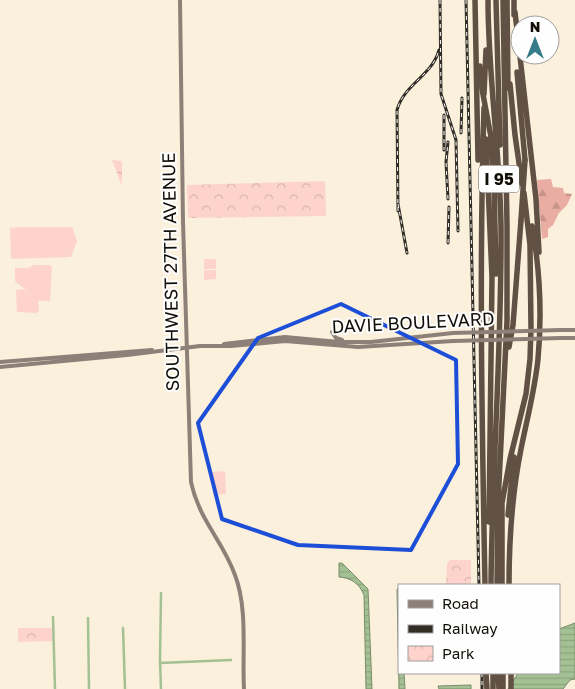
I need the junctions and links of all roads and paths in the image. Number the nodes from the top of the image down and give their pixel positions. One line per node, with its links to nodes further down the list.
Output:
1 (180, 0): 29 (main road, SOUTHWEST 27TH AVENUE)
2 (477, 0): 13 (highway); 20 (highway, bridge)
3 (489, 0): 8 (highway, I 95); 11 (highway)
4 (499, 0): 11 (highway); 45 (highway)
5 (507, 0): 9 (highway, I 95)
6 (514, 0): 7 (highway)
7 (514, 12): 14 (highway); 28 (highway, bridge)
8 (488, 23): 10 (highway); 20 (highway, I 95)
9 (508, 62): 12 (highway); 28 (highway, I 95)
10 (484, 112): 13 (highway); 18 (highway)
11 (500, 149): 44 (highway)
12 (525, 198): 14 (highway); 16 (highway)
13 (481, 238): 39 (highway)
14 (540, 311): 42 (highway)
15 (575, 330): 16 (main road, DAVIE BOULEVARD, bridge)
16 (531, 331): 18 (main road, DAVIE BOULEVARD, bridge); 25 (highway, bridge)
17 (332, 332): 24 (main road)
18 (492, 332): 24 (main road, DAVIE BOULEVARD, bridge); 26 (highway, bridge)
19 (316, 335): 23 (main road)
20 (498, 335): 41 (highway, I 95)
21 (575, 338): 25 (main road, DAVIE BOULEVARD, bridge)
22 (284, 339): 23 (main road, DAVIE BOULEVARD); 26 (main road, DAVIE BOULEVARD, bridge); 27 (main road, DAVIE BOULEVARD); 27 (main road, DAVIE BOULEVARD)
23 (312, 339): 24 (main road, DAVIE BOULEVARD)
24 (348, 342)
25 (531, 342): 26 (main road, DAVIE BOULEVARD, bridge); 38 (highway)
26 (491, 343): 37 (highway)
27 (222, 345): 29 (main road, DAVIE BOULEVARD)
28 (509, 346): 40 (highway, I 95)
29 (186, 347): 30 (main road, DAVIE BOULEVARD); 53 (main road, SOUTHWEST 27TH AVENUE)
30 (156, 350): 31 (main road, DAVIE BOULEVARD); 32 (main road, DAVIE BOULEVARD)
31 (127, 351): 32 (main road); 33 (main road, DAVIE BOULEVARD)
32 (115, 356): 35 (main road, DAVIE BOULEVARD)
33 (41, 359): 34 (main road, DAVIE BOULEVARD); 35 (main road)
34 (0, 362)
35 (29, 364): 36 (main road, DAVIE BOULEVARD)
36 (0, 367)
37 (490, 384): 39 (highway); 41 (highway)
38 (525, 399): 40 (highway); 42 (highway)
39 (483, 498): 43 (highway)
40 (502, 503): 47 (highway, I 95)
41 (492, 552): 46 (highway, I 95)
42 (509, 569): 48 (highway)
43 (485, 584)
44 (494, 584)
45 (494, 584)
46 (494, 584)
47 (502, 584)
48 (509, 584)
49 (486, 674): 54 (highway)
50 (496, 674): 55 (highway)
51 (503, 674): 56 (highway)
52 (511, 674): 57 (highway)
53 (244, 689)
54 (487, 689)
55 (496, 689)
56 (503, 689)
57 (511, 689)

